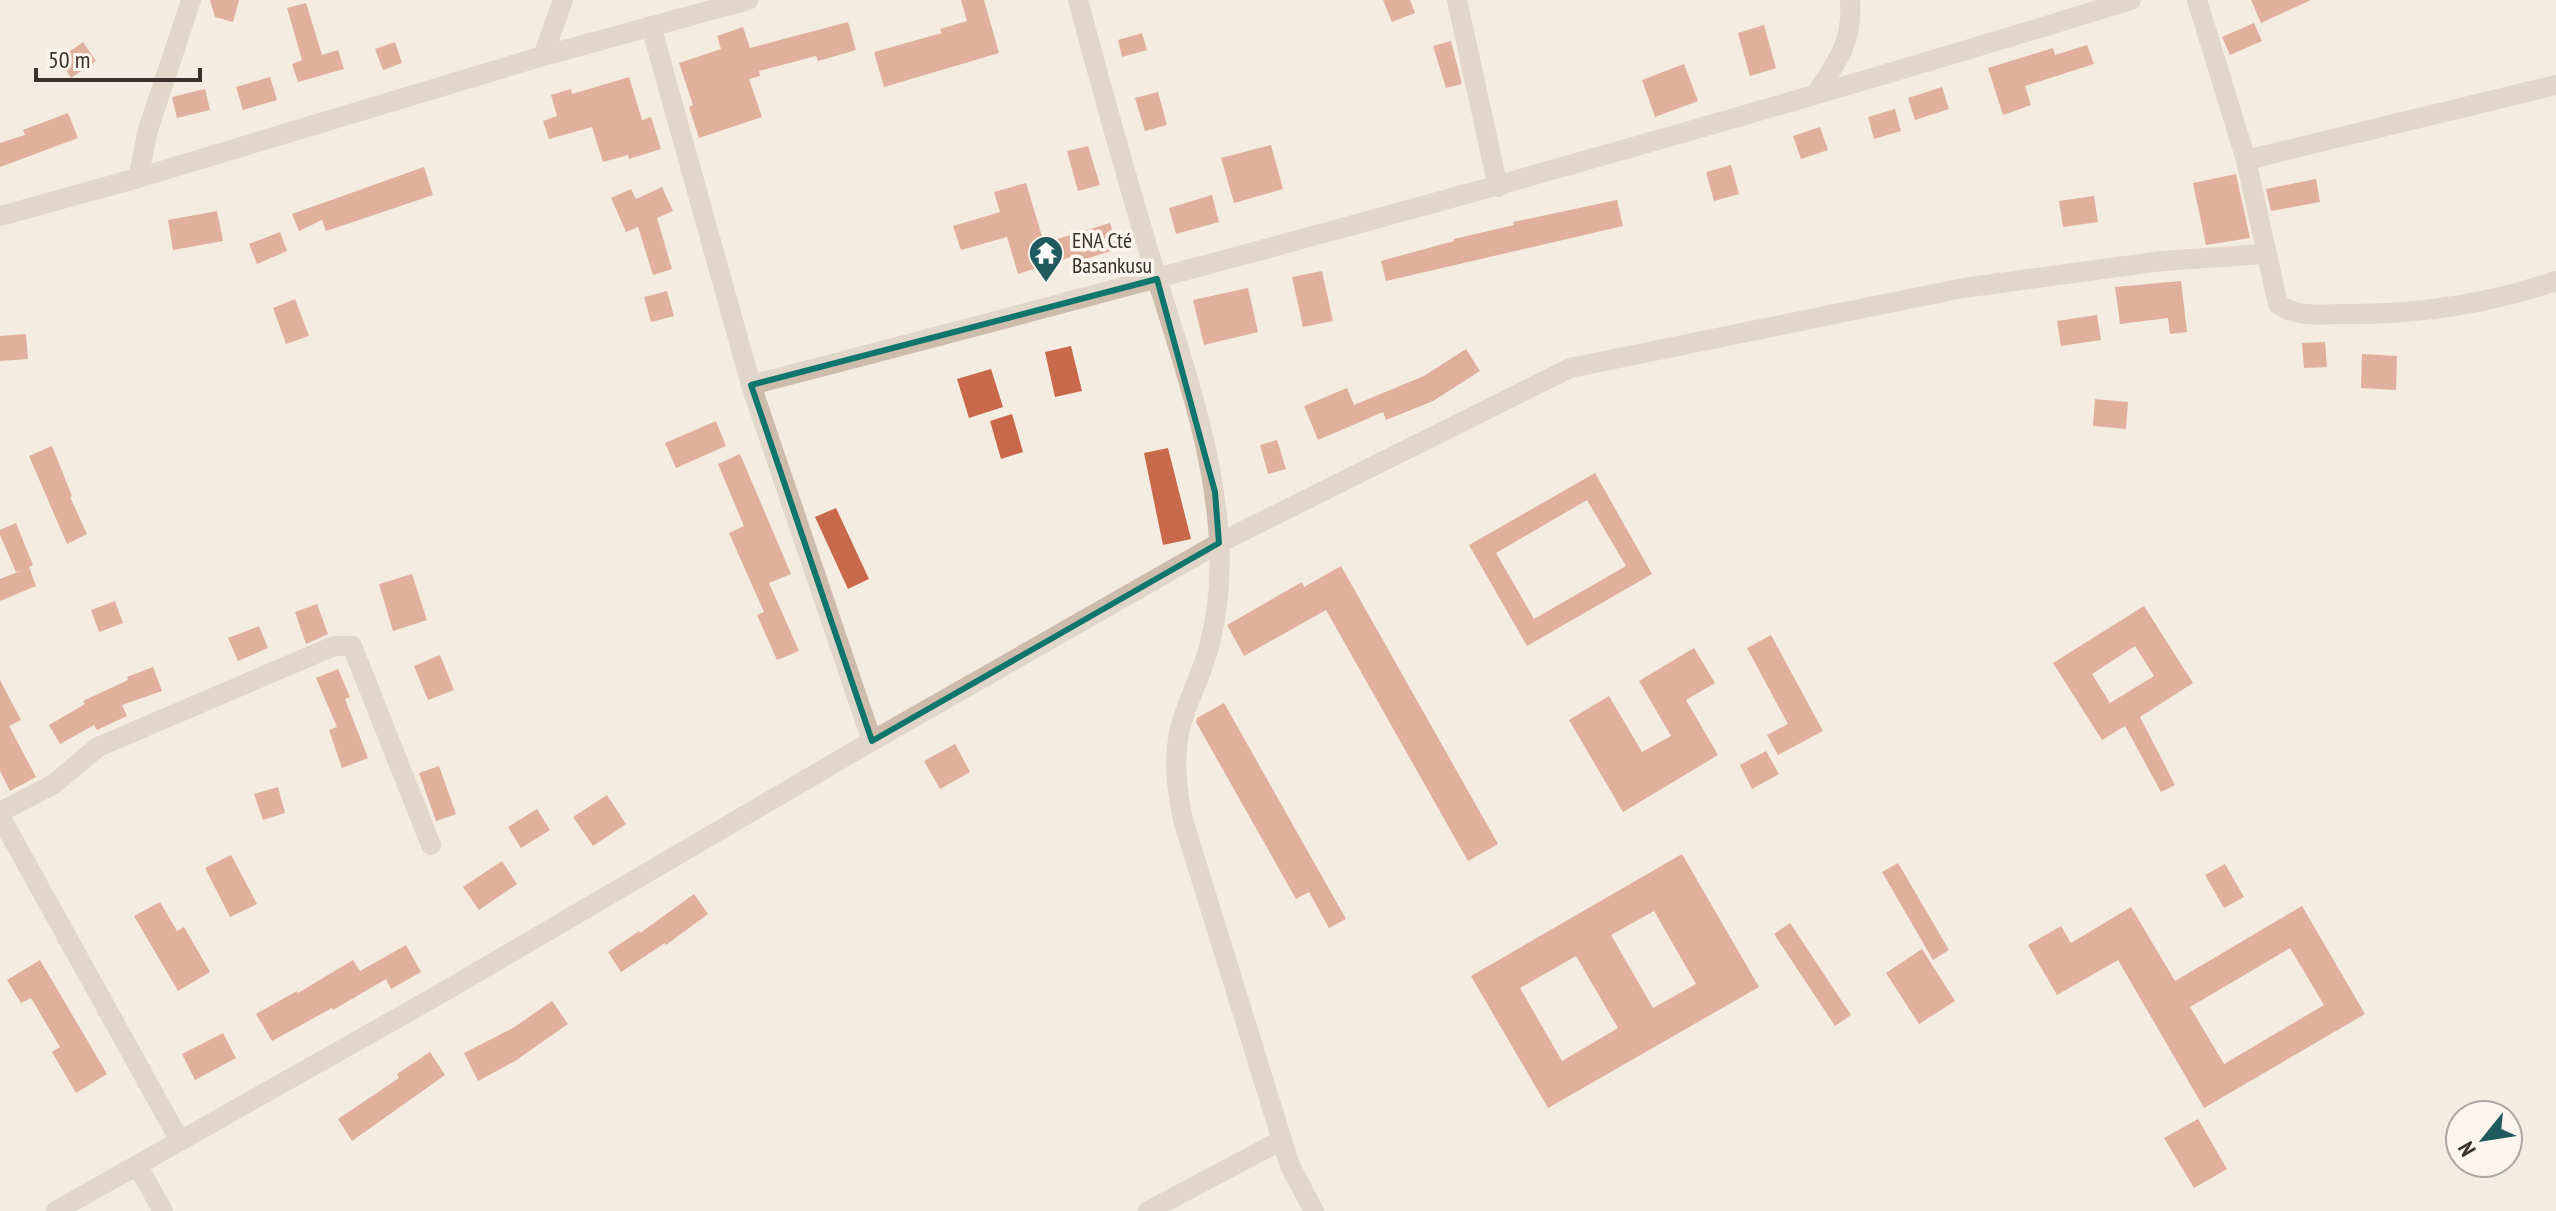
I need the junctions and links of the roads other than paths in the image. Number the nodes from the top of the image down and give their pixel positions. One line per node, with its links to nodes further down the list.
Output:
1 (191, 0): 14 (street)
2 (563, 0): 10 (street)
3 (748, 0): 9 (street)
4 (1078, 0): 18 (street)
5 (1457, 0): 15 (street)
6 (1850, 0): 12 (street)
7 (2131, 0): 12 (street)
8 (2197, 0): 13 (street)
9 (651, 26): 10 (street); 20 (street)
10 (543, 56): 14 (street)
11 (2556, 85): 13 (street)
12 (1815, 95): 15 (street)
13 (2246, 160): 17 (street)
14 (138, 178): 16 (street)
15 (1498, 187): 18 (street)
16 (0, 216)
17 (2265, 254): 19 (street); 21 (street)
18 (1157, 279): 20 (street); 21 (street)
19 (2556, 281)
20 (751, 385): 22 (street)
21 (1219, 543): 22 (street); 25 (street)
22 (872, 741): 26 (street)
23 (0, 814): 24 (street); 26 (street)
24 (431, 845)
25 (1282, 1140): 30 (street); 31 (street)
26 (180, 1141): 27 (street)
27 (137, 1165): 28 (street); 29 (street)
28 (56, 1211)
29 (163, 1211)
30 (1148, 1211)
31 (1314, 1211)

